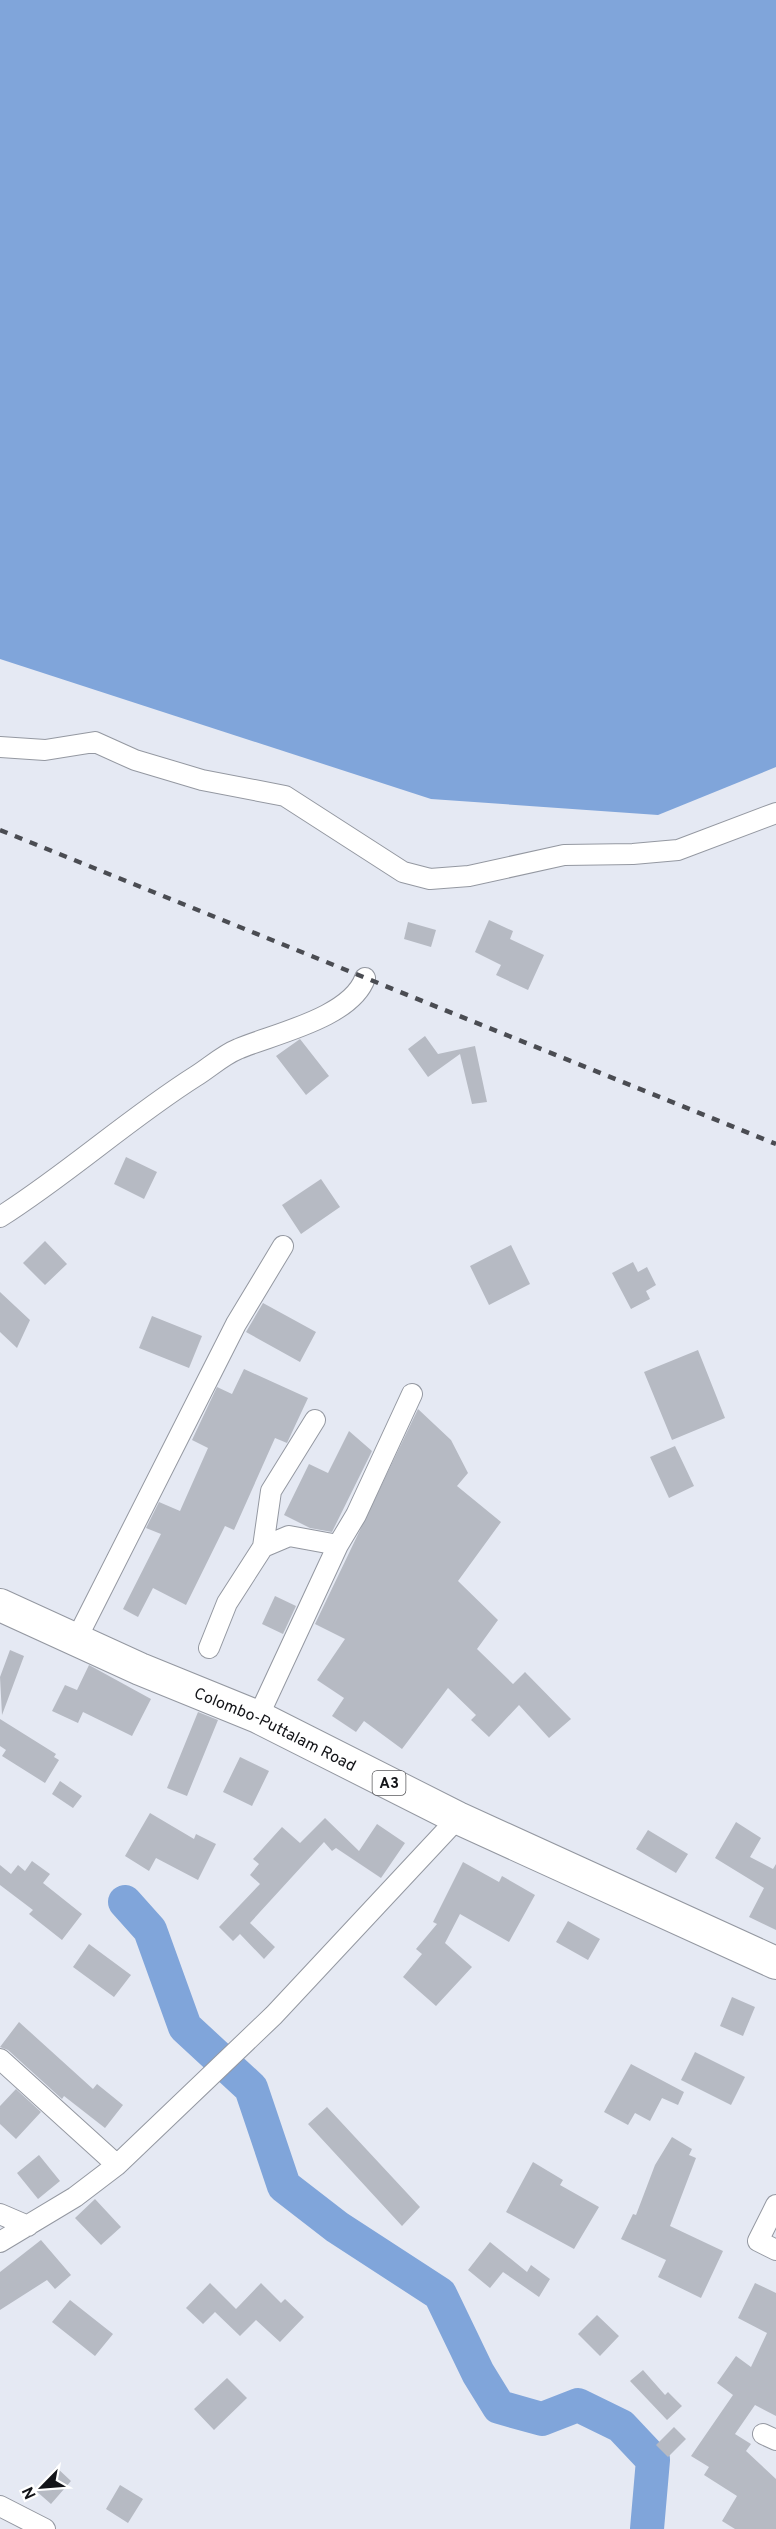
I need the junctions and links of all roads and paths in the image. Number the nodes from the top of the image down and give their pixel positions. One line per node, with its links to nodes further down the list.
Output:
1 (0, 747): 2 (street)
2 (776, 813)
3 (364, 978): 4 (street)
4 (0, 1216)
5 (283, 1246): 11 (street)
6 (412, 1394): 8 (street)
7 (315, 1420): 9 (street)
8 (338, 1545): 9 (street); 13 (street)
9 (263, 1547): 12 (street)
10 (1, 1609): 11 (highway, Colombo-Puttalam Road / A3)
11 (76, 1640): 13 (highway, Colombo-Puttalam Road / A3)
12 (209, 1648)
13 (258, 1717): 14 (highway, Colombo-Puttalam Road / A3)
14 (458, 1818): 15 (highway, Colombo-Puttalam Road / A3); 17 (street)
15 (776, 1963)
16 (0, 2059): 17 (street)
17 (117, 2165): 20 (street)
18 (776, 2205): 22 (street)
19 (0, 2214): 20 (street)
20 (28, 2226): 21 (street)
21 (0, 2242)
22 (776, 2250)
23 (0, 2506): 24 (street)
24 (45, 2529)

